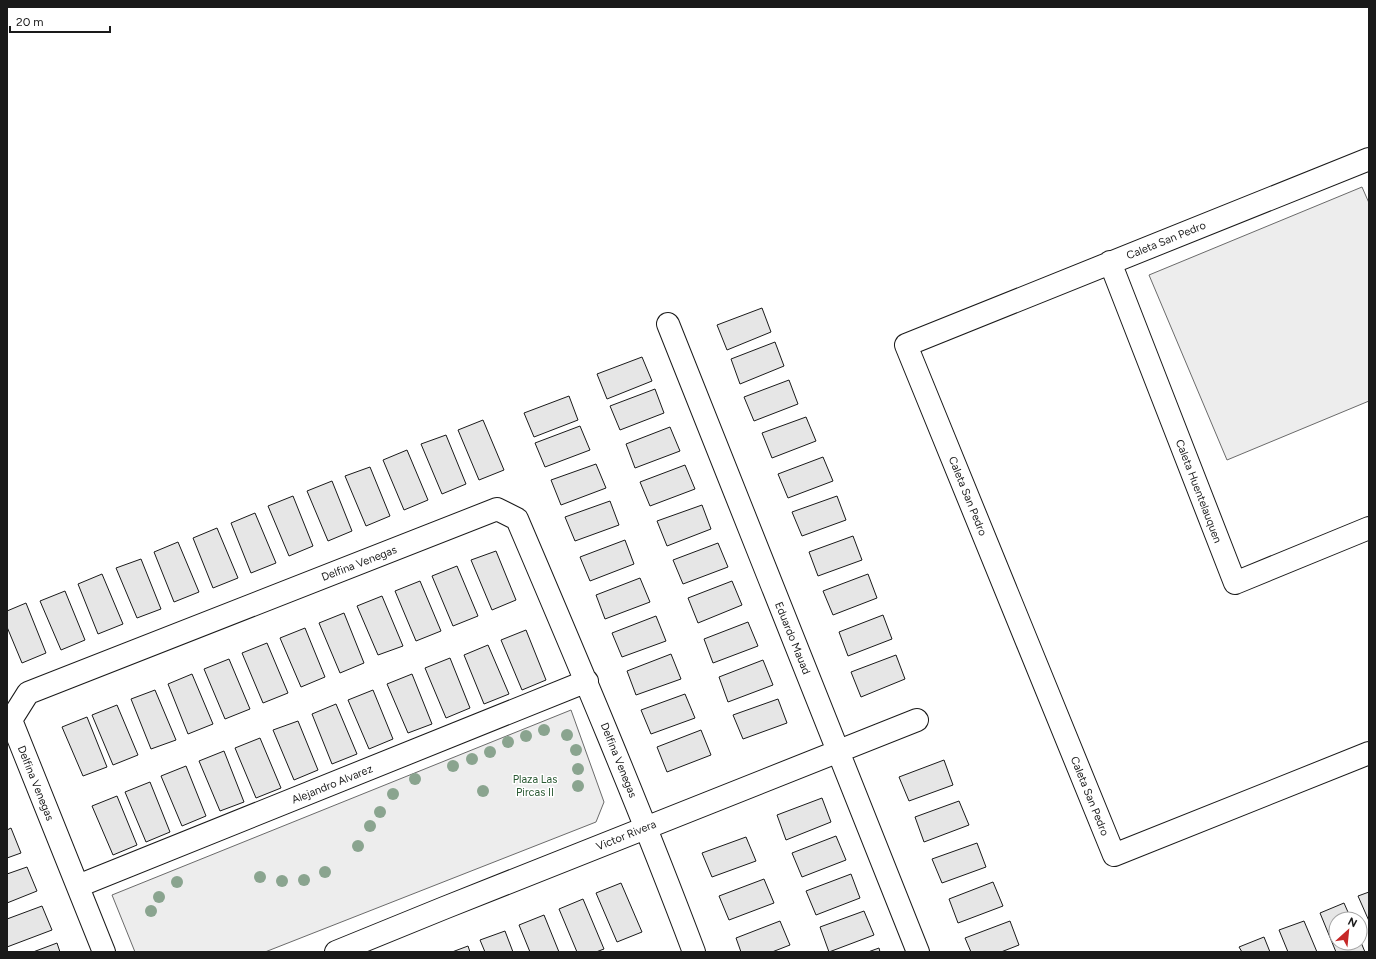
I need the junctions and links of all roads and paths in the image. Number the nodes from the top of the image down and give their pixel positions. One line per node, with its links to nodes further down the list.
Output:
1 (1369, 158): 2 (street, Caleta San Pedro)
2 (1110, 262): 4 (street, Caleta Huentelauquen); 8 (street, Caleta San Pedro)
3 (668, 324): 7 (street, Eduardo Mauad)
4 (1369, 528)
5 (587, 681): 9 (street, Delfina Venegas); 10 (street, Alejandro Alvarez); 10 (street, Delfina Venegas)
6 (916, 720): 7 (street, Victor Rivera)
7 (838, 751): 9 (street, Victor Rivera); 14 (street, Eduardo Mauad)
8 (1369, 753)
9 (646, 828): 12 (street, Victor Rivera); 13 (street, Delfina Venegas)
10 (78, 886): 11 (street, Delfina Venegas)
11 (104, 952)
12 (336, 952)
13 (694, 952)
14 (918, 952)

